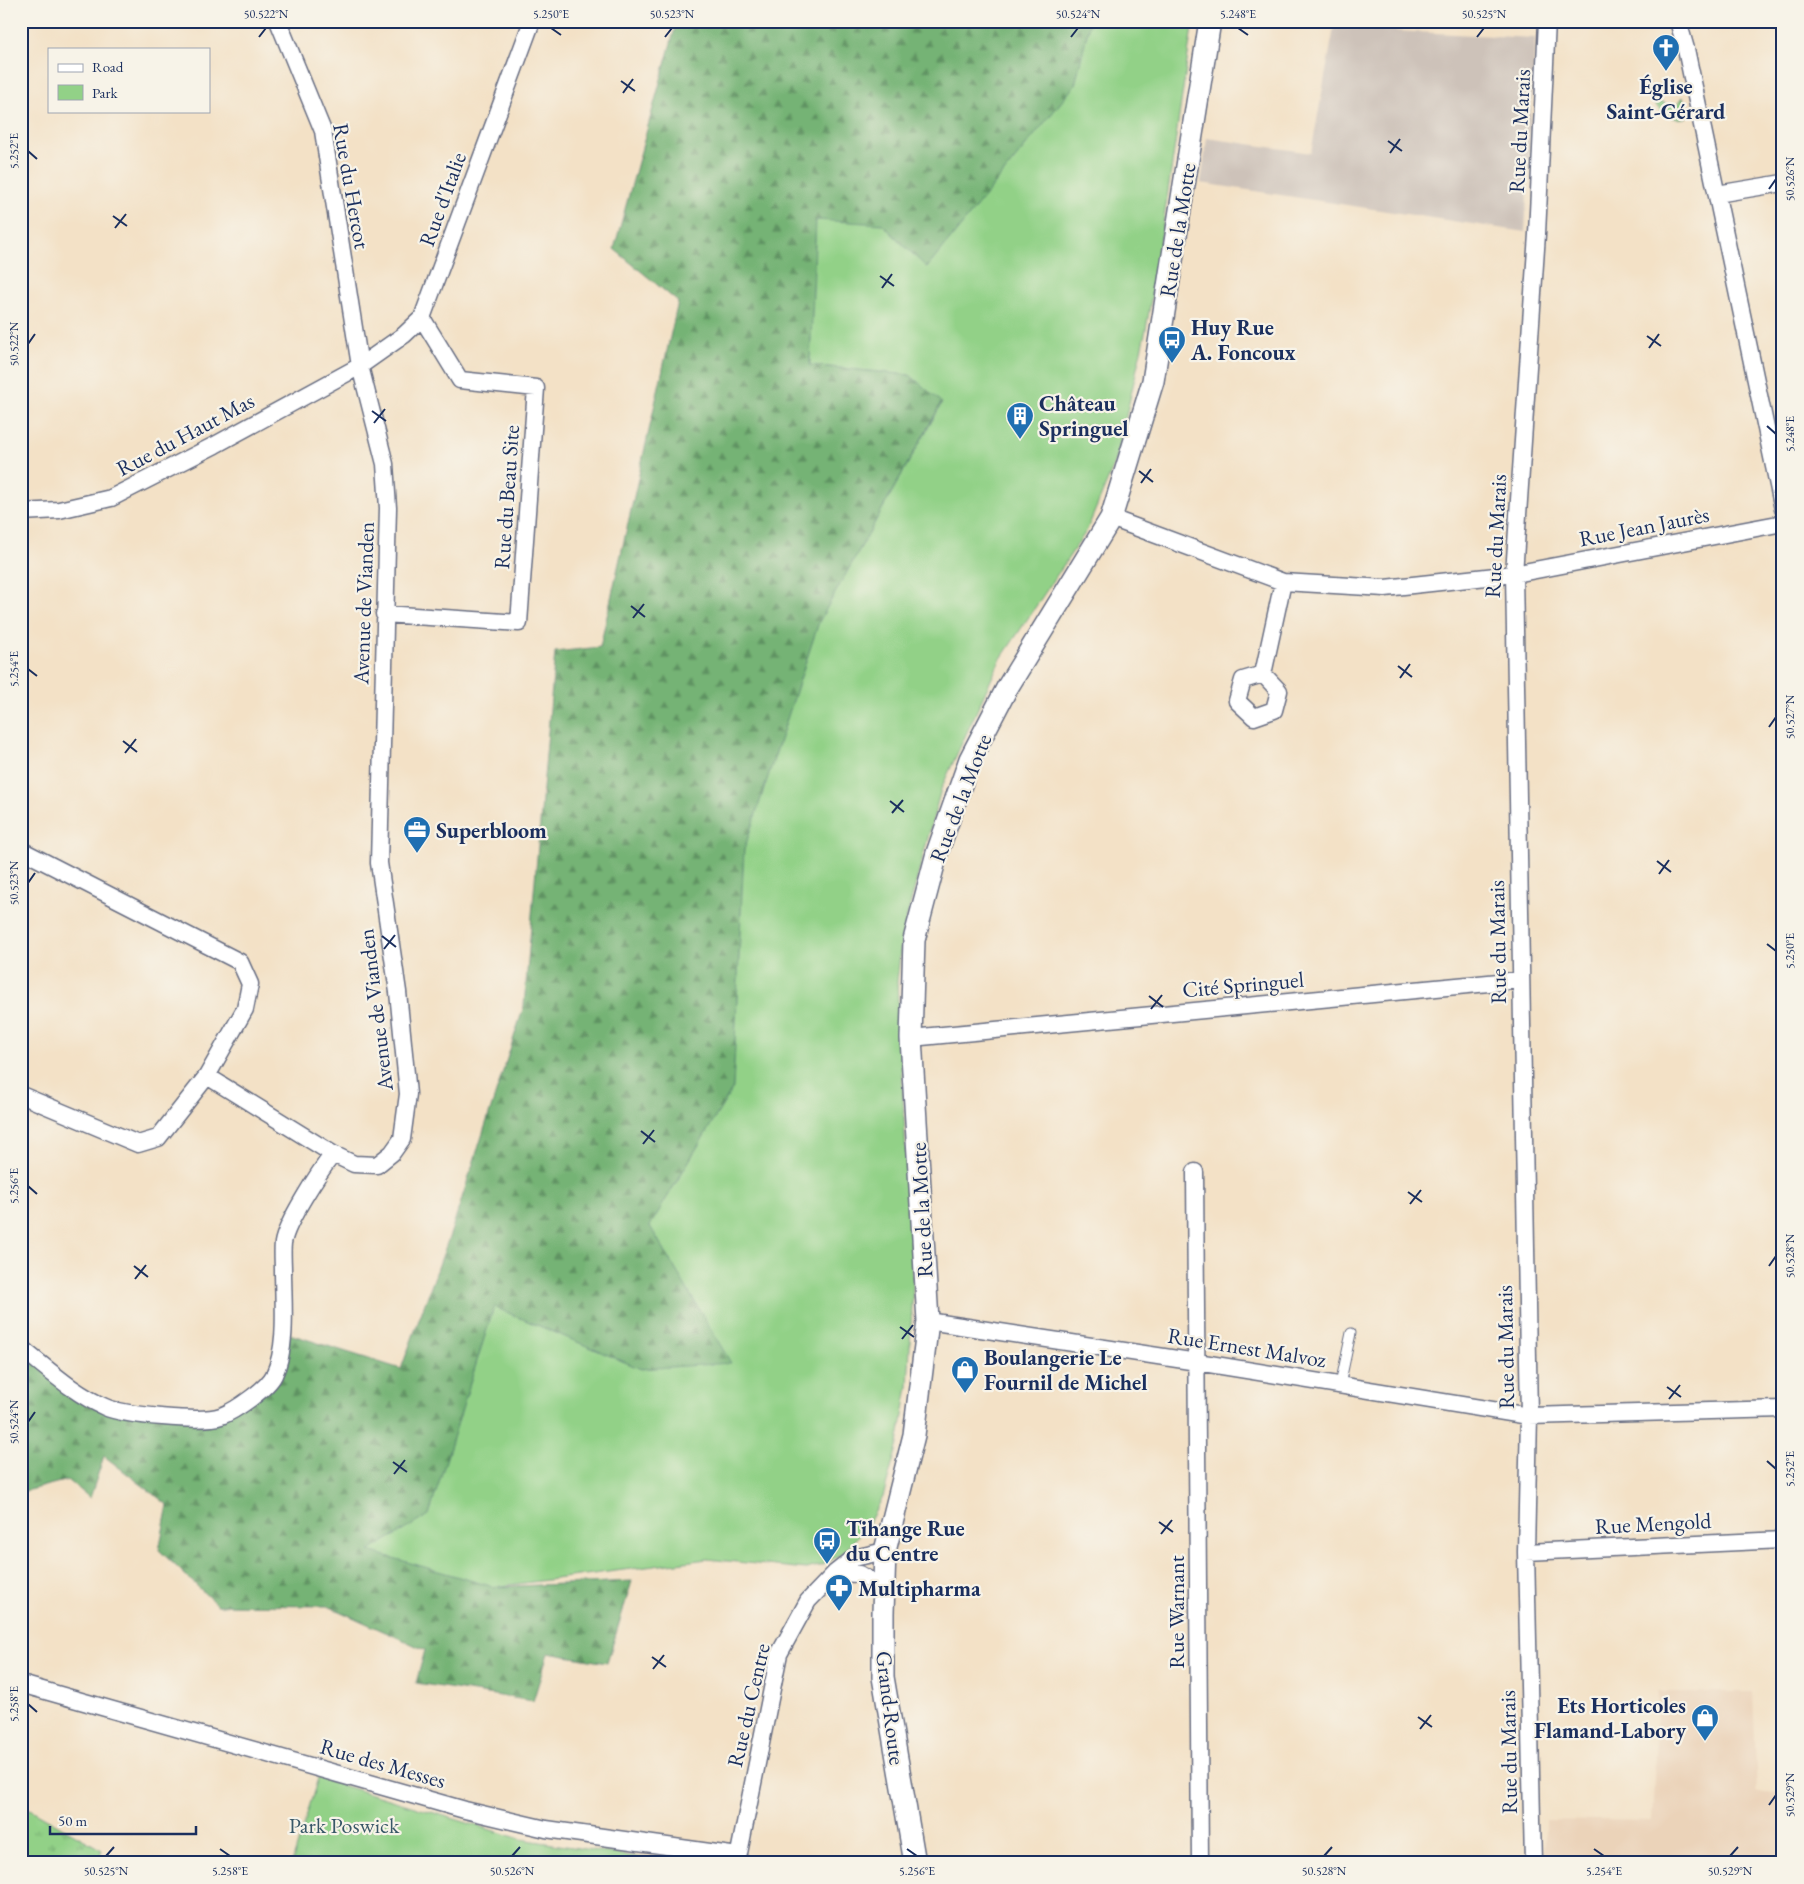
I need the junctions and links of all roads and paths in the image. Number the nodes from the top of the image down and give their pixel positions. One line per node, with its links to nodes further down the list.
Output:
1 (278, 21): 9 (street, Rue du Hercot)
2 (532, 21): 8 (street, Rue d'Italie)
3 (1210, 21): 12 (street, Rue de la Motte)
4 (1547, 21): 14 (street, Rue du Marais)
5 (1678, 21): 7 (street)
6 (1783, 183): 7 (street)
7 (1717, 194): 10 (street)
8 (422, 318): 9 (street, Rue d'Italie); 16 (street, Rue du Beau Site)
9 (360, 366): 11 (street, Rue du Haut Mas); 16 (street, Avenue de Vianden)
10 (1783, 509)
11 (21, 512)
12 (1112, 518): 15 (street, Rue Jean Jaurès); 20 (street, Rue de la Motte)
13 (1783, 523): 14 (street, Rue Jean Jaurès)
14 (1514, 574): 15 (street, Rue Jean Jaurès); 19 (street, Rue du Marais)
15 (1283, 582): 17 (street)
16 (384, 614): 23 (street, Avenue de Vianden)
17 (1263, 674)
18 (21, 850): 21 (street)
19 (1520, 980): 20 (street, Cité Springuel); 31 (street, Rue du Marais)
20 (911, 1038): 25 (street, Rue de la Motte)
21 (207, 1076): 22 (street); 23 (street, Avenue de Vianden)
22 (21, 1095)
23 (333, 1154): 27 (street)
24 (1195, 1172): 28 (street, Rue Warnant)
25 (928, 1321): 28 (street, Rue Ernest Malvoz); 33 (street, Rue de la Motte)
26 (1351, 1333): 29 (lane)
27 (21, 1348)
28 (1197, 1362): 29 (street, Rue Ernest Malvoz); 40 (street, Rue Warnant)
29 (1340, 1385): 31 (street, Rue Ernest Malvoz)
30 (1783, 1409): 31 (street, Rue Ernest Malvoz)
31 (1529, 1416): 34 (street, Rue du Marais)
32 (1783, 1540): 34 (street, Rue Mengold)
33 (884, 1552): 35 (street, Rue du Centre); 36 (street, Grand-Route)
34 (1526, 1552): 41 (street, Rue du Marais)
35 (834, 1573): 36 (street); 38 (street, Rue du Centre)
36 (883, 1588): 39 (street, Grand-Route)
37 (21, 1684): 38 (street, Rue des Messes)
38 (738, 1860)
39 (915, 1863)
40 (1200, 1863)
41 (1533, 1863)

